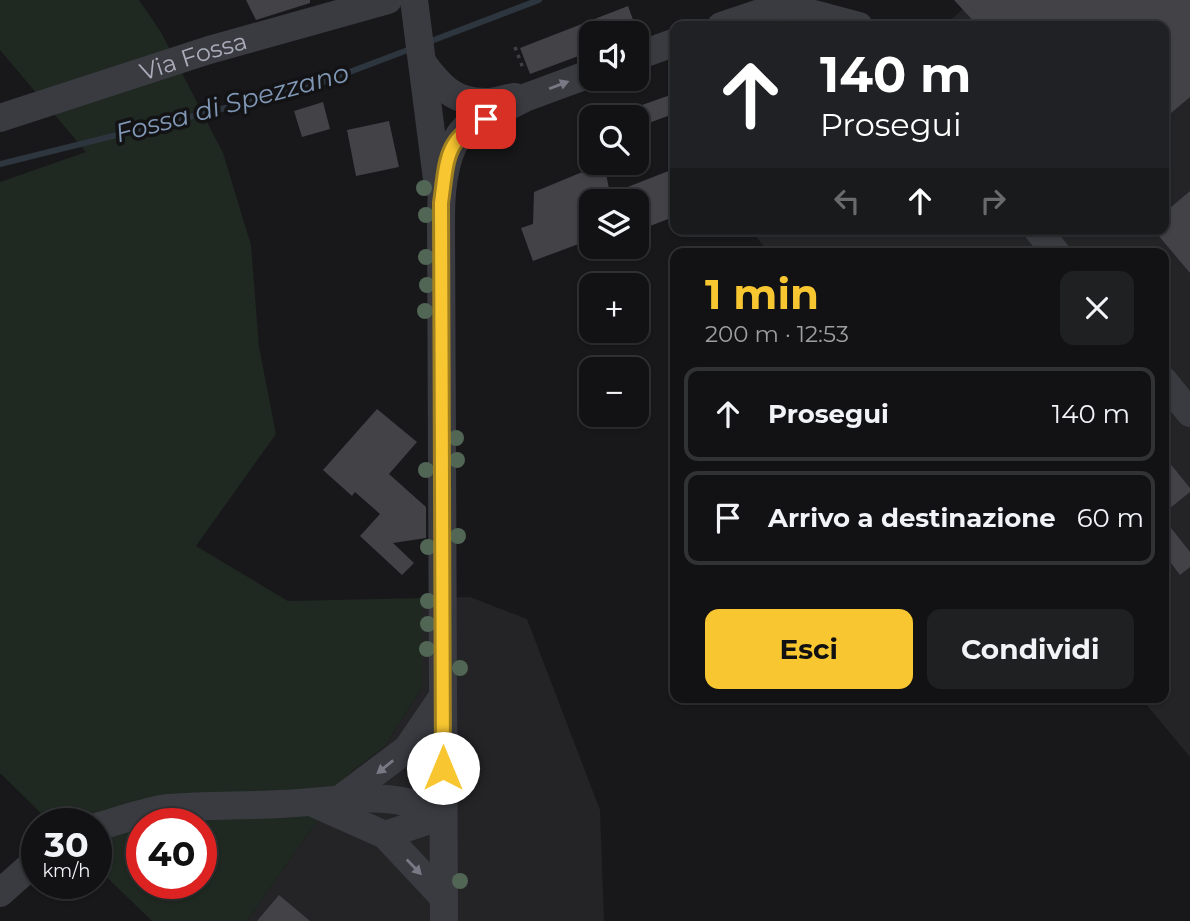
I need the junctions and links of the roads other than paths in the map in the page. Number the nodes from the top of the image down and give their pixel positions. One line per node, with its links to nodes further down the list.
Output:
1 (388, 0): 13 (street, Via Fossa)
2 (841, 0): 7 (street)
3 (777, 5): 5 (street); 6 (street)
4 (416, 13): 10 (street)
5 (734, 21)
6 (840, 21)
7 (856, 21)
8 (670, 44): 9 (street)
9 (649, 52)
10 (427, 75): 12 (street); 14 (street)
11 (579, 78): 12 (street, one-way to 11)
12 (527, 97): 14 (street)
13 (0, 118)
14 (441, 203): 17 (street)
15 (1169, 387): 16 (street)
16 (1190, 413)
17 (443, 696): 18 (street, one-way to 18); 20 (street)
18 (343, 797): 19 (street); 20 (street)
19 (313, 803): 21 (street); 22 (street)
20 (442, 816): 22 (street); 25 (street)
21 (112, 823)
22 (385, 835): 25 (street, one-way to 25)
23 (21, 874): 24 (street)
24 (0, 892)
25 (444, 910)

